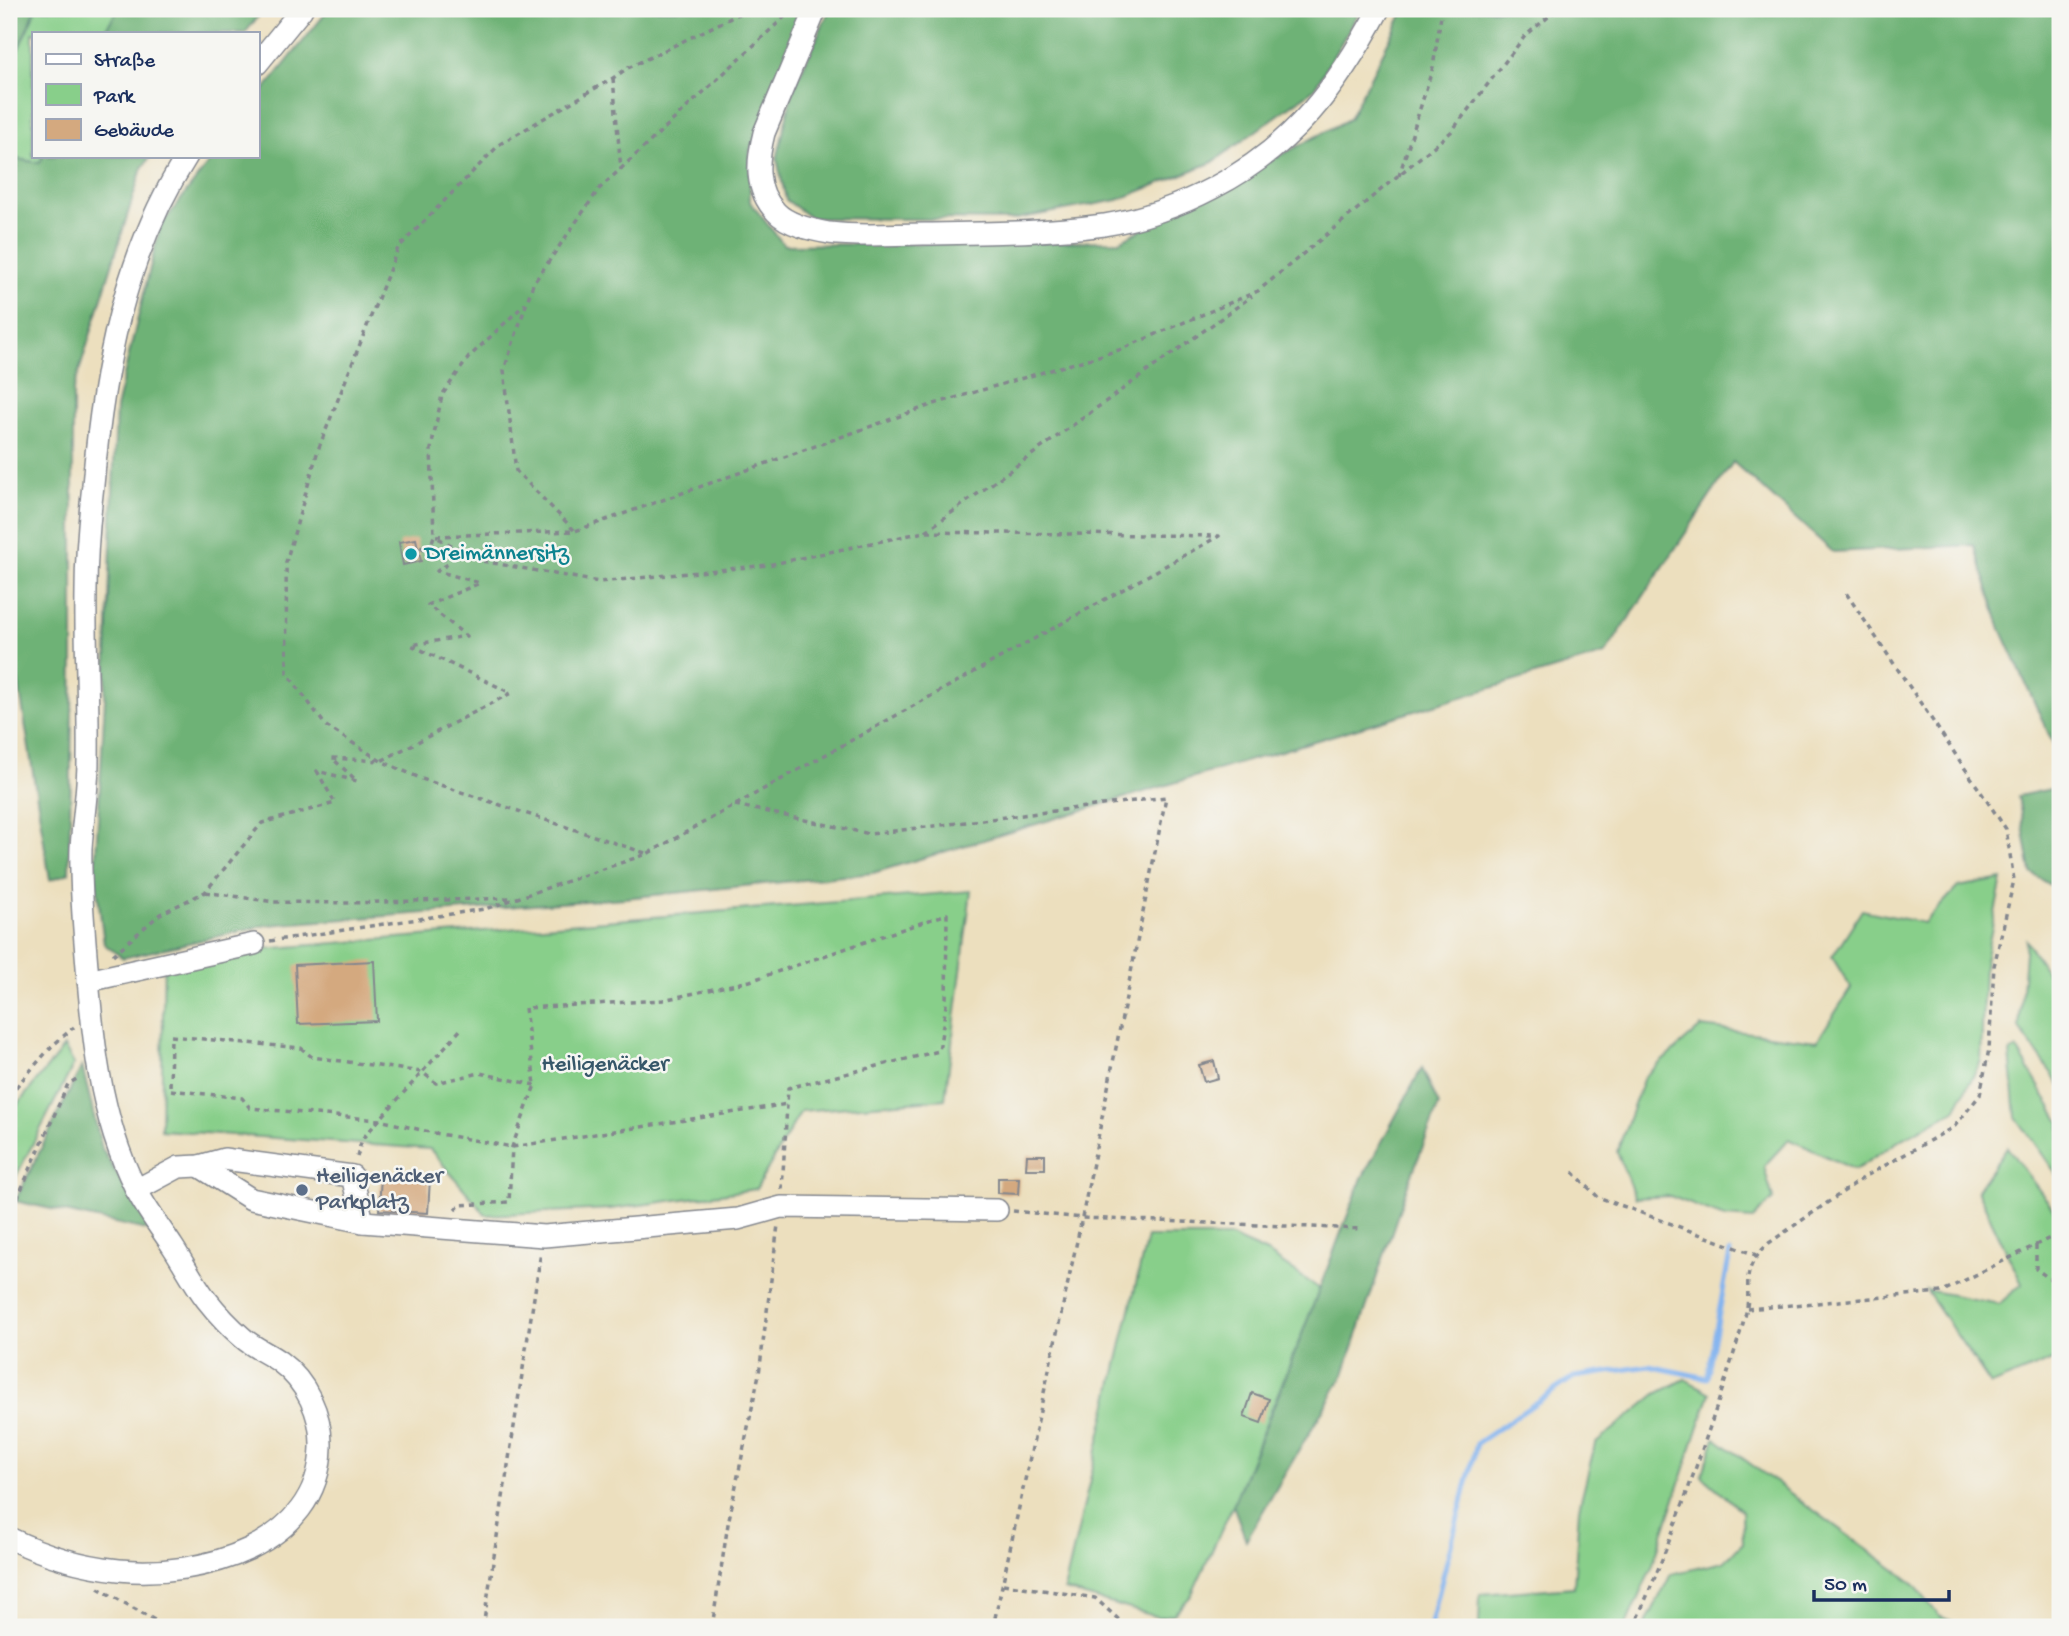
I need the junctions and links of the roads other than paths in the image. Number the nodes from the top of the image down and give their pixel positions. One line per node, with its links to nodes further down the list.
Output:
1 (302, 9): 4 (street)
2 (816, 9): 3 (street)
3 (1379, 9)
4 (259, 62)
5 (186, 158): 7 (street)
6 (254, 944): 7 (street)
7 (88, 981): 9 (street)
8 (199, 1166): 9 (street); 11 (street); 11 (street)
9 (136, 1190): 12 (street)
10 (997, 1210): 11 (street)
11 (363, 1222)
12 (9, 1538)

